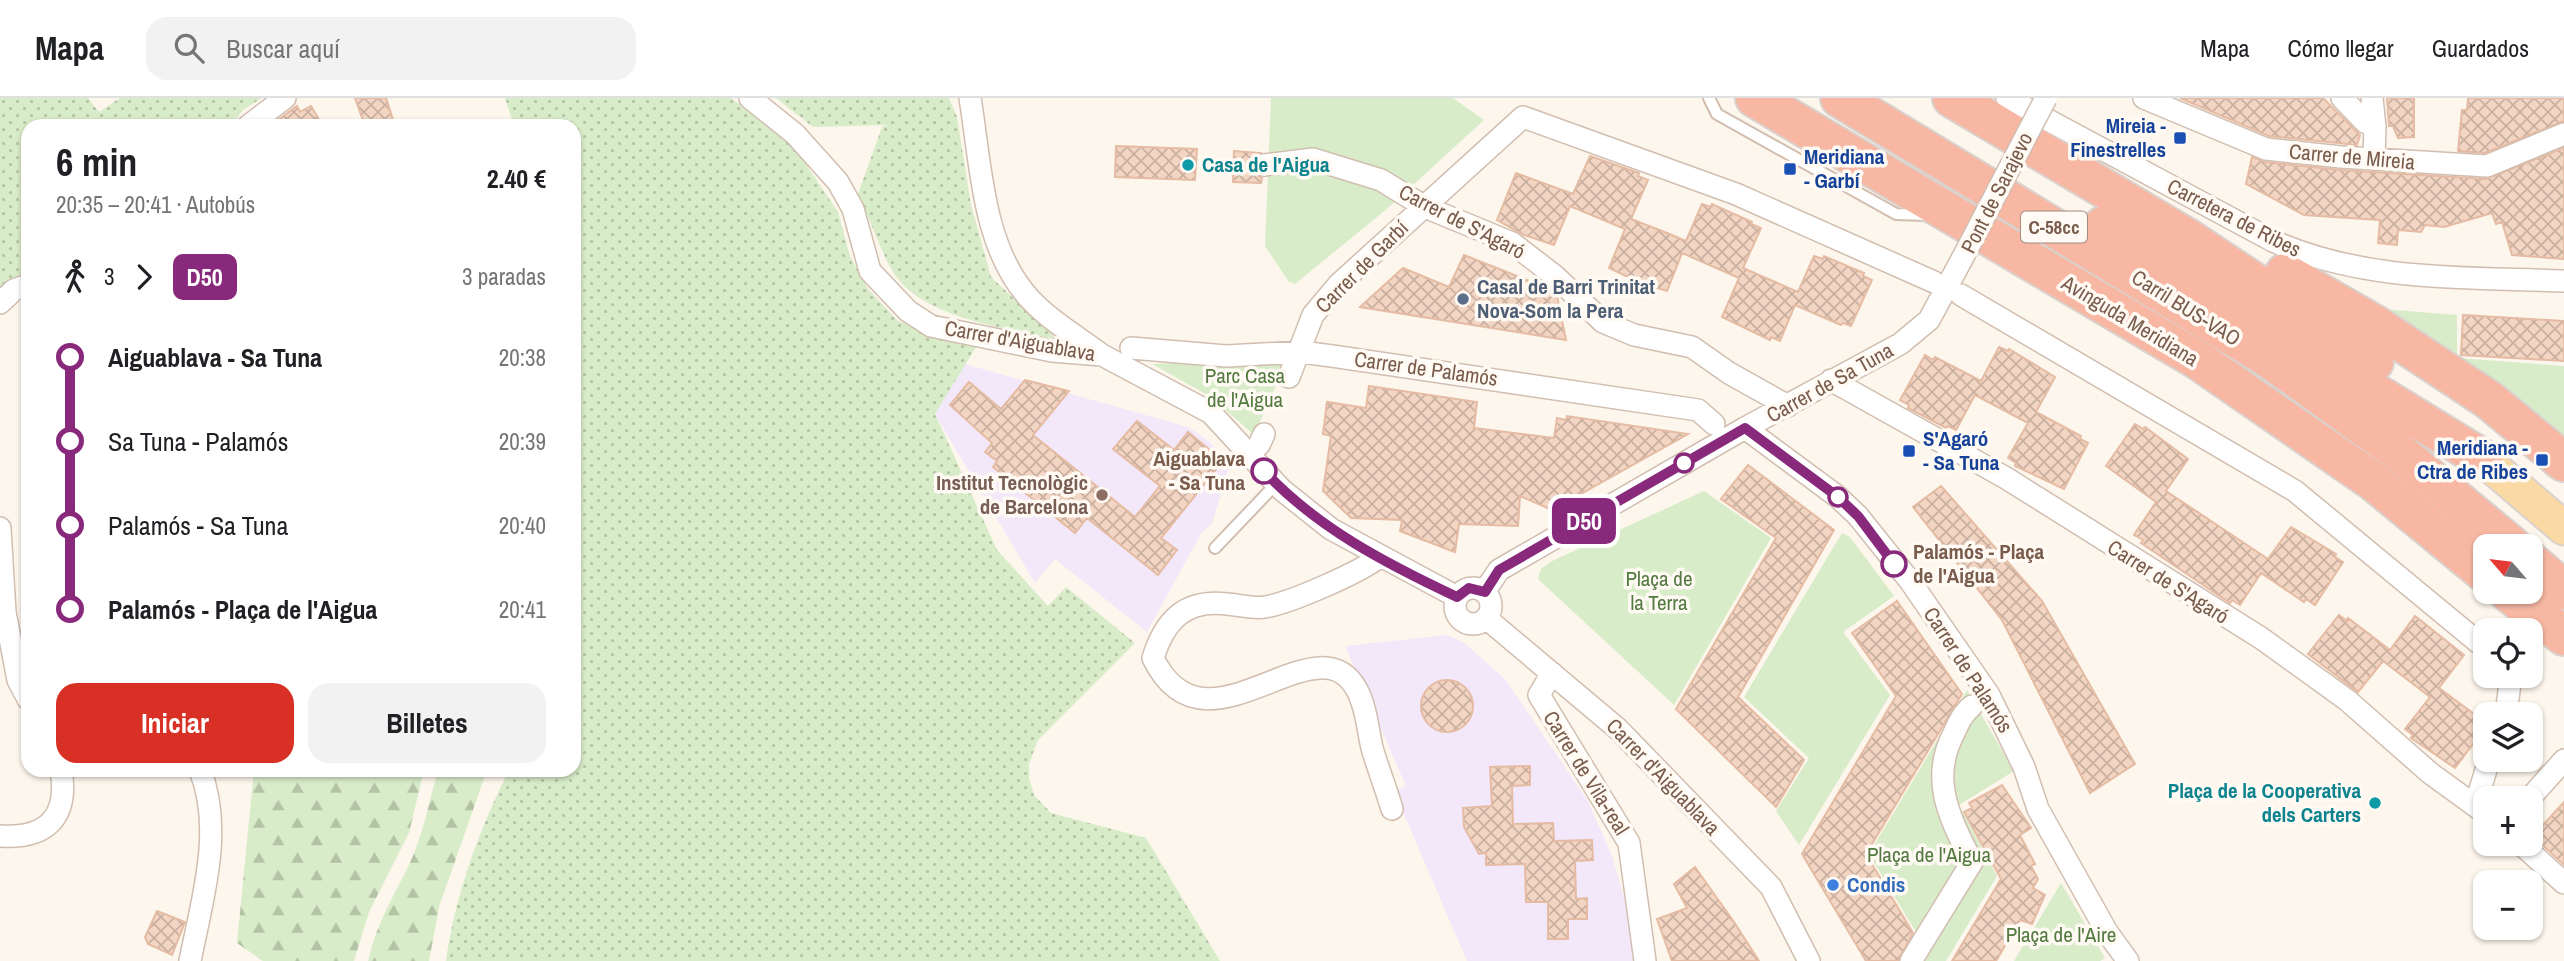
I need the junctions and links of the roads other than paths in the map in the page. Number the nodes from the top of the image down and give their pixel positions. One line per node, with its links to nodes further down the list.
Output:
1 (285, 98): 15 (street)
2 (750, 98): 29 (street, Carrer d'Aiguablava)
3 (970, 98): 29 (street)
4 (1709, 98): 22 (lane)
5 (1755, 98): 22 (highway, Avinguda Meridiana)
6 (1840, 98): 40 (highway, Carril BUS-VAO / C-58cc)
7 (1888, 98): 35 (highway)
8 (1952, 98): 19 (highway)
9 (2007, 98): 23 (street, Carretera de Ribes)
10 (2046, 98): 25 (street, Pont de Sarajevo, bridge)
11 (2144, 98): 14 (street, Carrer de Mireia)
12 (2342, 98): 16 (street)
13 (2372, 98): 16 (street)
14 (2171, 103): 18 (street, Carrer de Mireia)
15 (256, 119)
16 (2375, 127): 18 (street)
17 (2564, 134): 18 (street, Carrer de Mireia)
18 (2374, 158)
19 (2060, 161): 35 (highway); 36 (highway)
20 (1264, 165): 21 (street, Carrer de S'Agaró)
21 (1425, 207): 25 (street, Carrer de Garbí); 28 (street, Carrer de Garbí); 32 (street, Carrer de S'Agaró)
22 (1953, 215): 43 (highway, Avinguda Meridiana)
23 (2564, 281)
24 (21, 288): 26 (street)
25 (1948, 288): 31 (street, Carrer de Sa Tuna); 51 (street)
26 (0, 303)
27 (1131, 348): 28 (street, Carrer de Palamós); 29 (lane)
28 (1301, 352): 30 (street, Carrer de Garbí); 33 (street, Carrer de Palamós)
29 (1105, 357): 37 (street, Carrer d'Aiguablava)
30 (1289, 377)
31 (1831, 380): 32 (street, Carrer de Sa Tuna); 59 (street, Carrer de S'Agaró)
32 (1788, 406): 34 (street, Carrer de Sa Tuna)
33 (1714, 424)
34 (1745, 428): 46 (street, Carrer de Sa Tuna); 68 (street, Carrer de Palamós)
35 (2483, 459): 39 (main road)
36 (2564, 462)
37 (1276, 484): 41 (lane); 42 (street, Carrer d'Aiguablava)
38 (0, 528): 53 (street)
39 (2564, 528)
40 (2498, 534)
41 (1214, 548)
42 (1379, 557): 47 (street, Carrer d'Aiguablava); 60 (street)
43 (2473, 563)
44 (2543, 572): 45 (highway)
45 (2564, 590)
46 (1485, 592): 47 (street); 49 (street)
47 (1457, 597): 49 (street, Carrer d'Aiguablava)
48 (2523, 604): 50 (highway)
49 (1486, 618): 52 (street, Carrer d'Aiguablava)
50 (2564, 636)
51 (2473, 638)
52 (1552, 673): 65 (street, Carrer de Vila-real); 66 (street, Carrer d'Aiguablava)
53 (21, 686)
54 (1972, 706): 67 (street)
55 (2564, 760): 58 (street)
56 (62, 777): 61 (street)
57 (202, 777): 64 (street)
58 (2541, 786)
59 (2473, 798)
60 (1392, 809)
61 (0, 836)
62 (2534, 856): 63 (street)
63 (2564, 883)
64 (190, 961)
65 (1645, 961)
66 (1809, 961)
67 (1912, 961)
68 (2128, 961)

